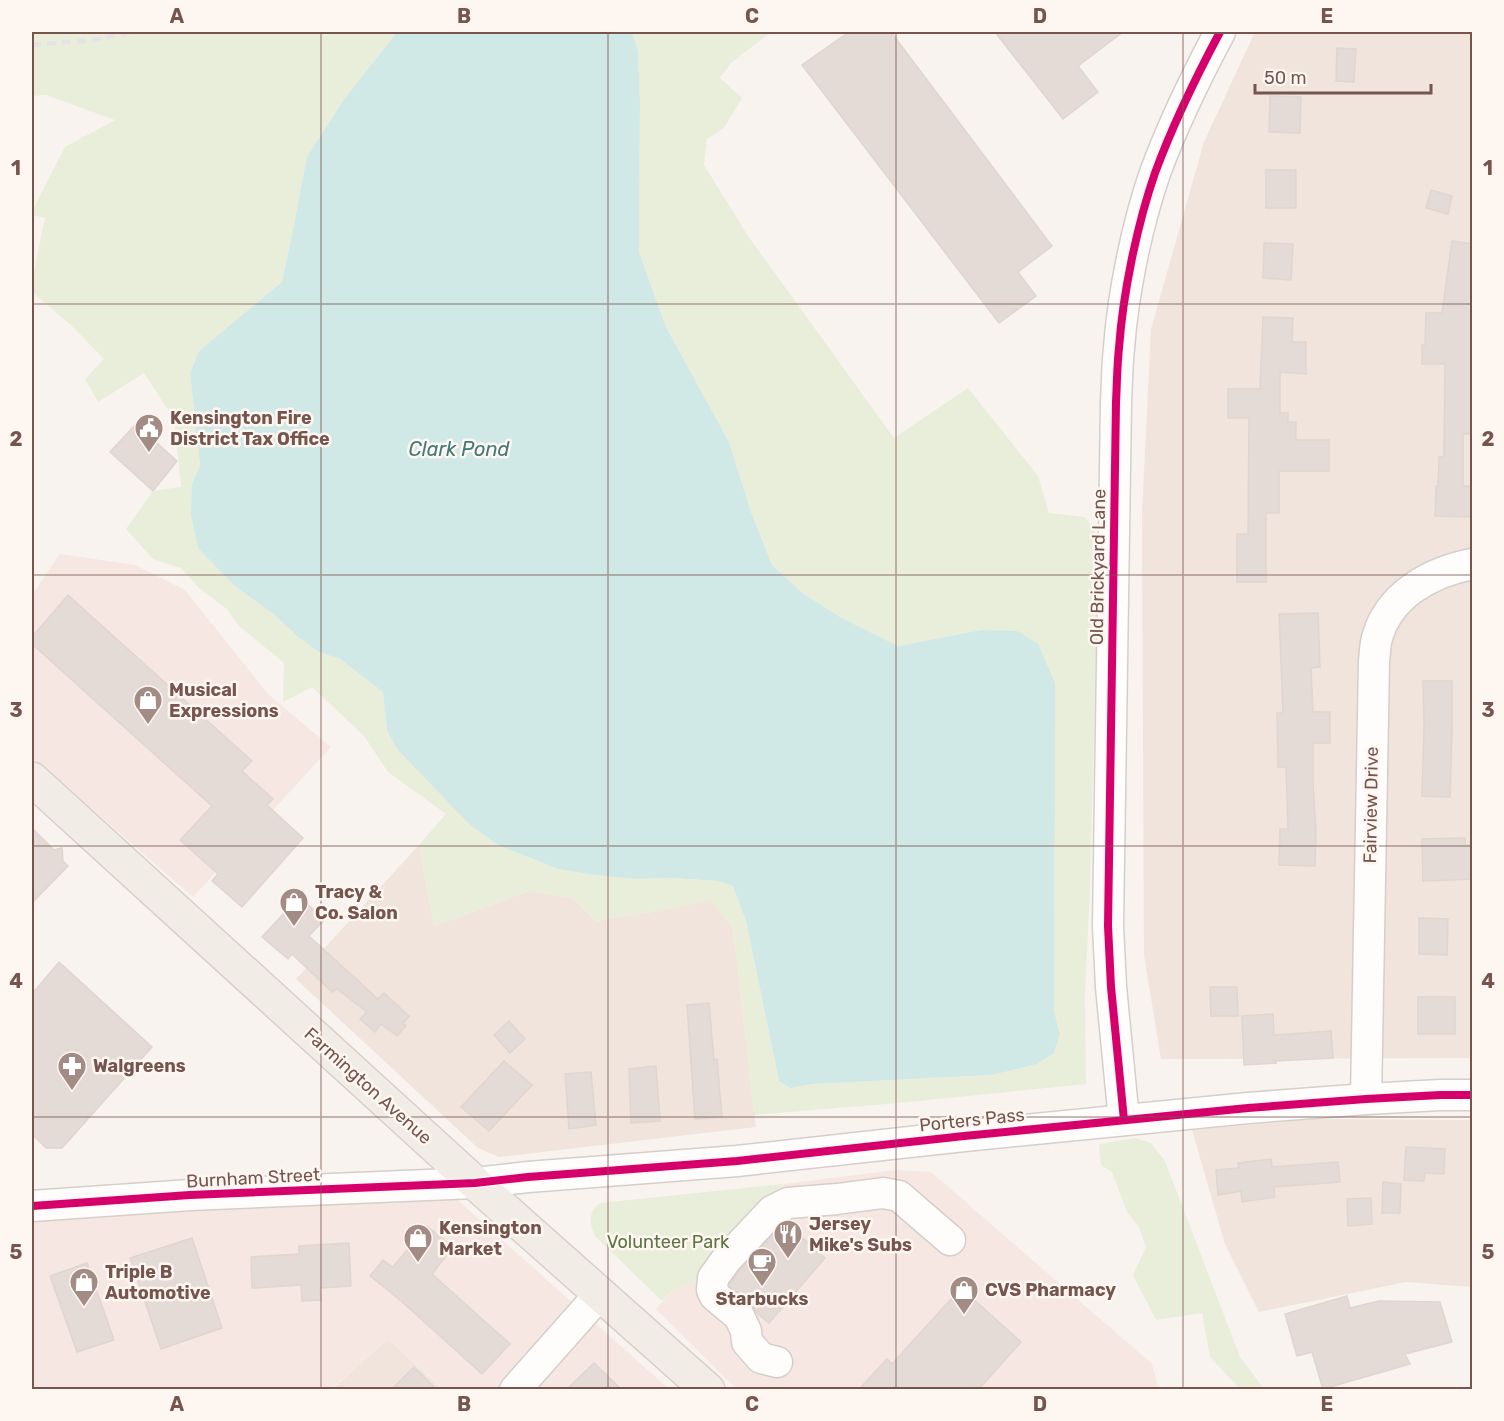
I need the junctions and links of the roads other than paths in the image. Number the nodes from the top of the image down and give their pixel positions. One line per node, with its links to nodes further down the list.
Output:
1 (1220, 32): 6 (street, Old Brickyard Lane)
2 (1473, 564): 5 (street, Fairview Drive)
3 (32, 779): 7 (main road, Farmington Avenue)
4 (1473, 1095): 5 (street, Porters Pass)
5 (1366, 1099): 6 (street, Porters Pass)
6 (1124, 1120): 7 (street, Porters Pass)
7 (475, 1183): 8 (street, Burnham Street); 10 (main road, Farmington Avenue)
8 (32, 1206)
9 (950, 1240): 11 (street)
10 (600, 1294): 12 (street); 13 (main road, Farmington Avenue)
11 (777, 1362)
12 (515, 1389)
13 (708, 1389)

